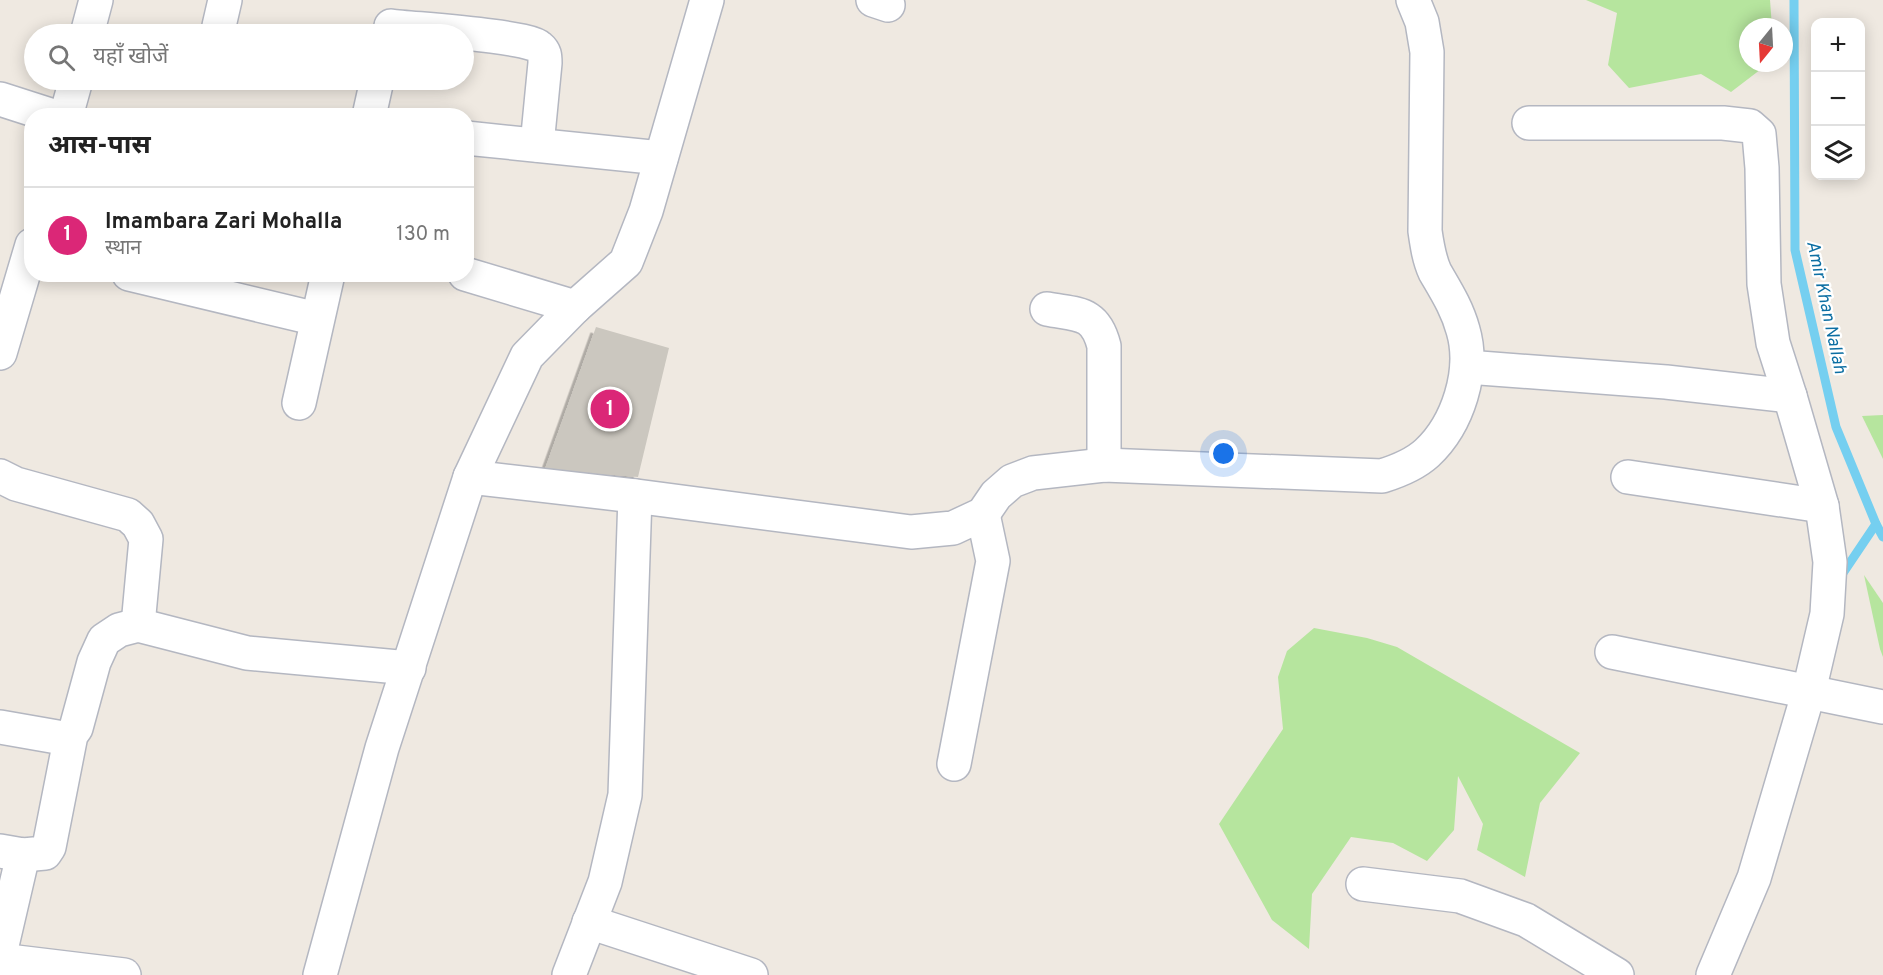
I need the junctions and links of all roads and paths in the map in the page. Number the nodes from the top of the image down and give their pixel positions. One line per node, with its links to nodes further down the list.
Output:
1 (225, 0): 7 (street)
2 (707, 0): 19 (street)
3 (1413, 0): 29 (street)
4 (92, 1): 6 (street)
5 (393, 20): 8 (street)
6 (89, 24)
7 (219, 24)
8 (419, 24)
9 (474, 32): 17 (street)
10 (73, 90): 14 (street)
11 (375, 90): 15 (street)
12 (0, 99): 13 (street)
13 (28, 108)
14 (68, 108)
15 (371, 108)
16 (1529, 123): 30 (street)
17 (537, 145): 18 (street); 19 (street)
18 (474, 146)
19 (661, 158): 25 (street)
20 (24, 272): 28 (street)
21 (474, 277): 25 (street)
22 (194, 282): 24 (street)
23 (326, 282): 27 (street)
24 (227, 286): 27 (street)
25 (575, 307): 34 (street)
26 (1047, 309): 32 (street)
27 (317, 319): 31 (street)
28 (1, 349)
29 (1467, 367): 30 (street); 32 (street)
30 (1790, 396): 37 (street)
31 (299, 403)
32 (1104, 465): 38 (street)
33 (0, 476): 39 (street)
34 (470, 477): 36 (street); 41 (street)
35 (1628, 477): 37 (street)
36 (635, 496): 38 (street); 49 (street)
37 (1822, 506): 42 (street)
38 (983, 514): 46 (street)
39 (138, 625): 41 (street); 45 (street)
40 (1612, 652): 42 (street)
41 (409, 668): 53 (street)
42 (1798, 689): 43 (street); 57 (street)
43 (1883, 707)
44 (0, 727): 45 (street)
45 (71, 735): 47 (street)
46 (954, 764)
47 (11, 853): 50 (street)
48 (1363, 884): 56 (street)
49 (589, 922): 54 (street); 55 (street)
50 (0, 954)
51 (0, 960): 52 (street)
52 (124, 975)
53 (320, 975)
54 (569, 975)
55 (751, 975)
56 (1617, 975)
57 (1713, 975)

